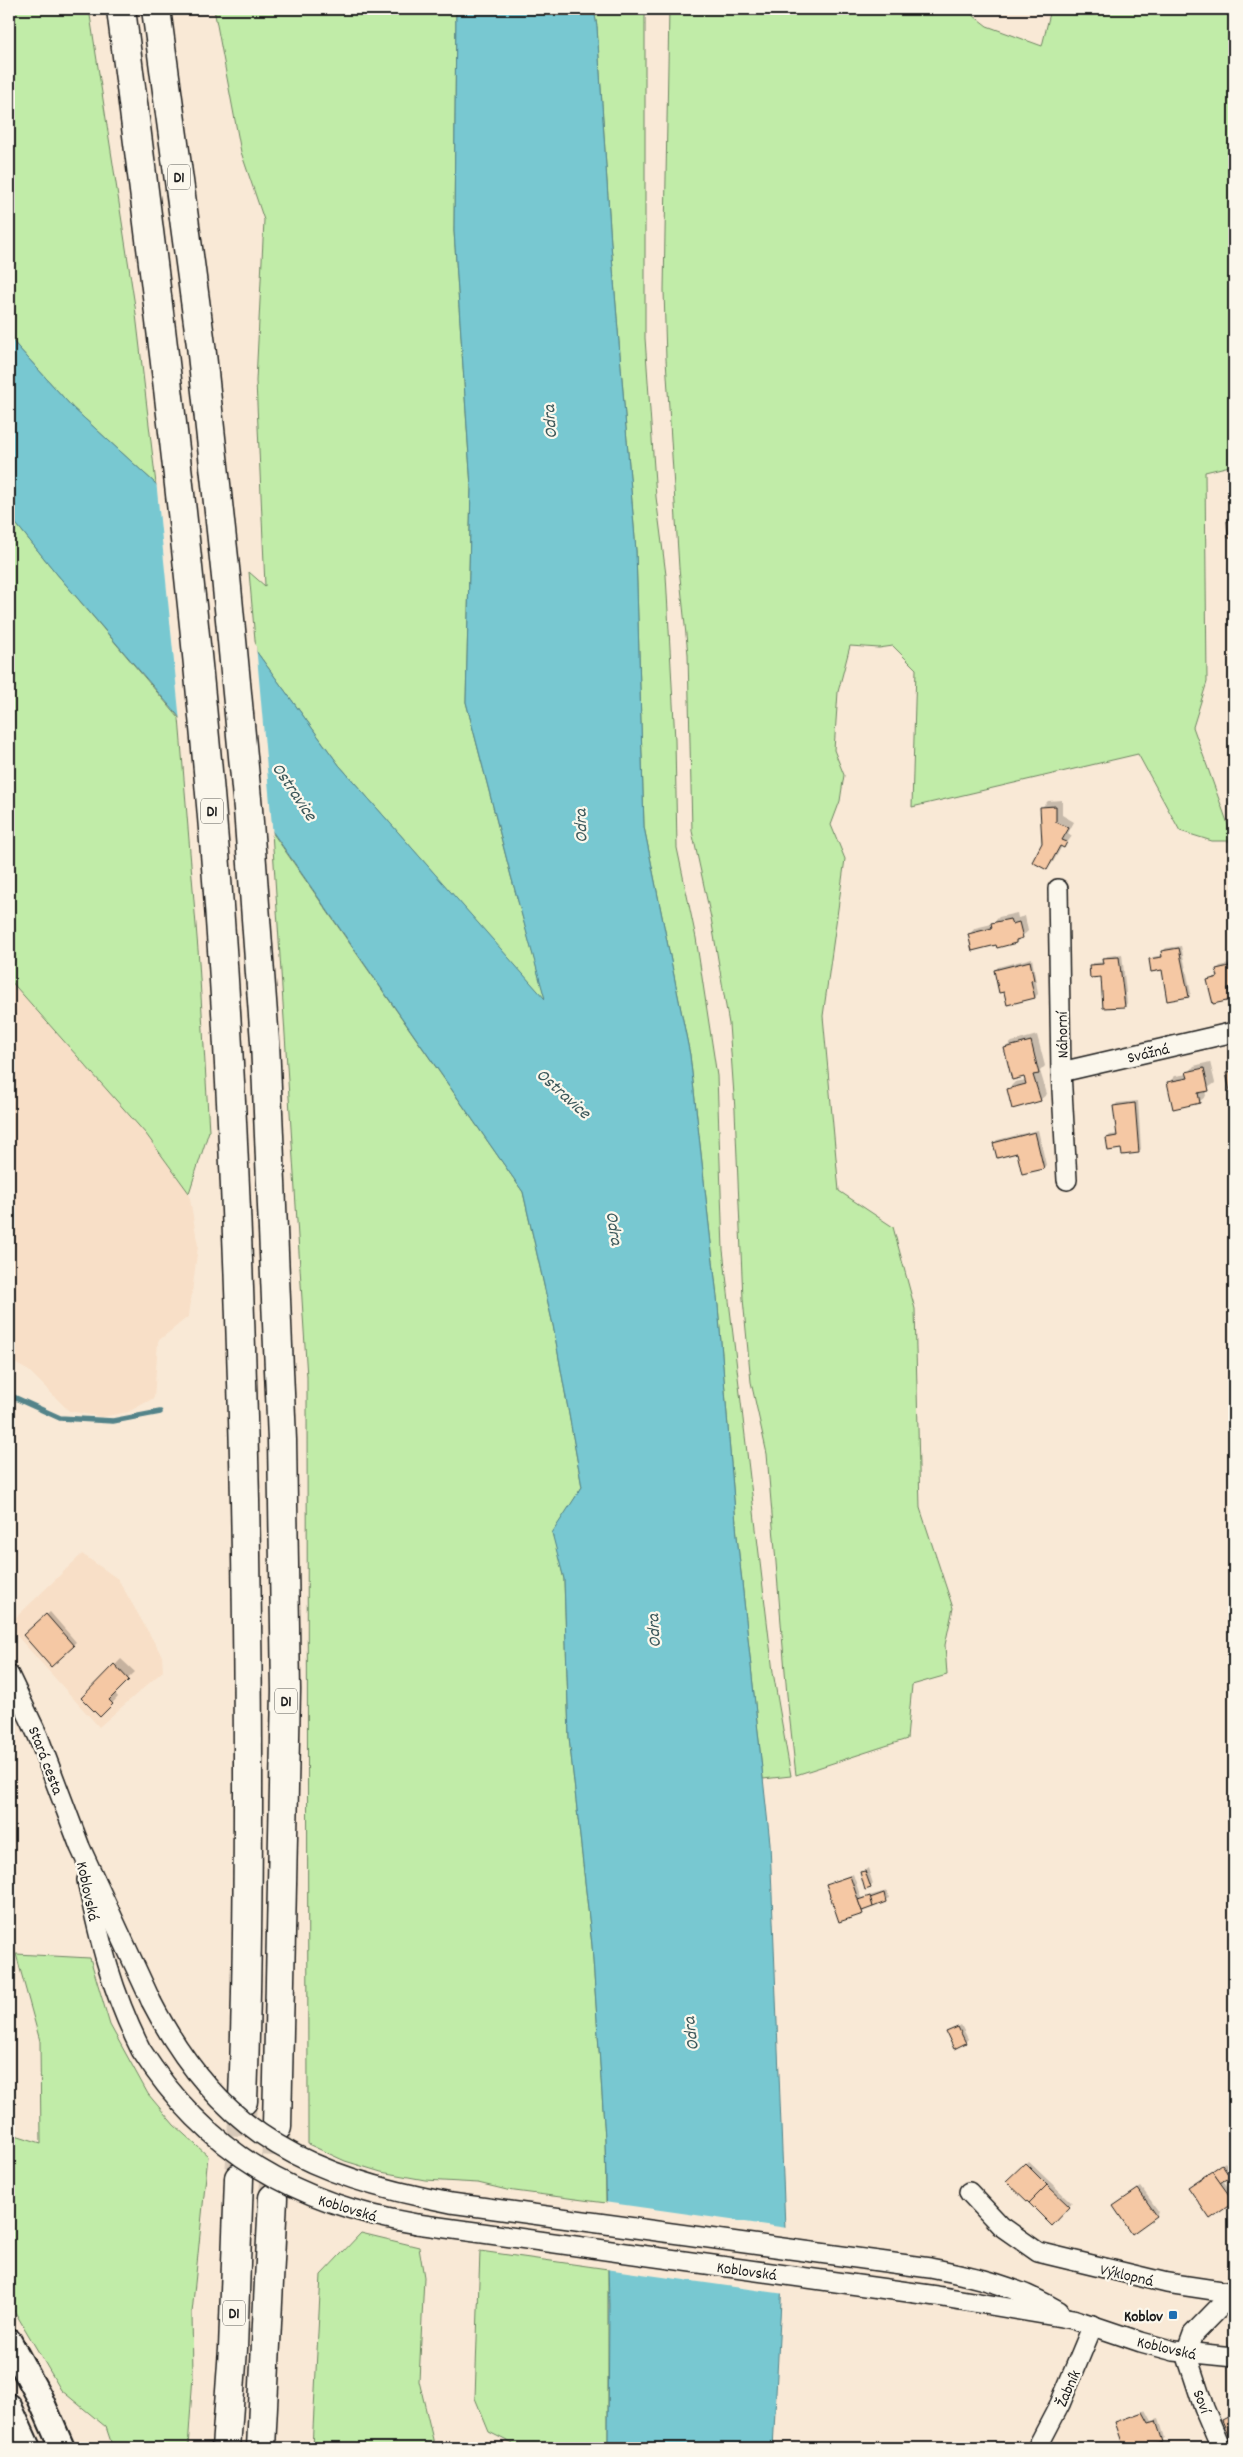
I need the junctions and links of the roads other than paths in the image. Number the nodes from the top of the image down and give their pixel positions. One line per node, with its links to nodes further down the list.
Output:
1 (121, 9): 9 (highway, D1)
2 (156, 9): 10 (highway, D1)
3 (1058, 889): 5 (street, Náhorní)
4 (1234, 1032): 5 (street, Svážná)
5 (1061, 1072): 6 (street, Náhorní)
6 (1068, 1180)
7 (9, 1675): 8 (street, Stará cesta)
8 (80, 1847): 15 (street, Koblovská, bridge); 15 (street, Koblovská, bridge)
9 (242, 2101)
10 (277, 2127)
11 (239, 2178): 23 (highway, D1)
12 (969, 2192): 14 (street, Výklopná)
13 (273, 2198): 24 (highway, D1)
14 (1233, 2294): 18 (street, Výklopná)
15 (1073, 2319): 16 (street, Koblovská)
16 (1093, 2326): 18 (street, Koblovská); 25 (street, Žabník)
17 (9, 2341): 22 (main road)
18 (1186, 2353): 19 (street, Koblovská); 26 (street, Soví)
19 (1234, 2357)
20 (9, 2406): 21 (main road)
21 (28, 2448)
22 (62, 2448)
23 (226, 2448)
24 (261, 2448)
25 (1037, 2448)
26 (1221, 2448)

